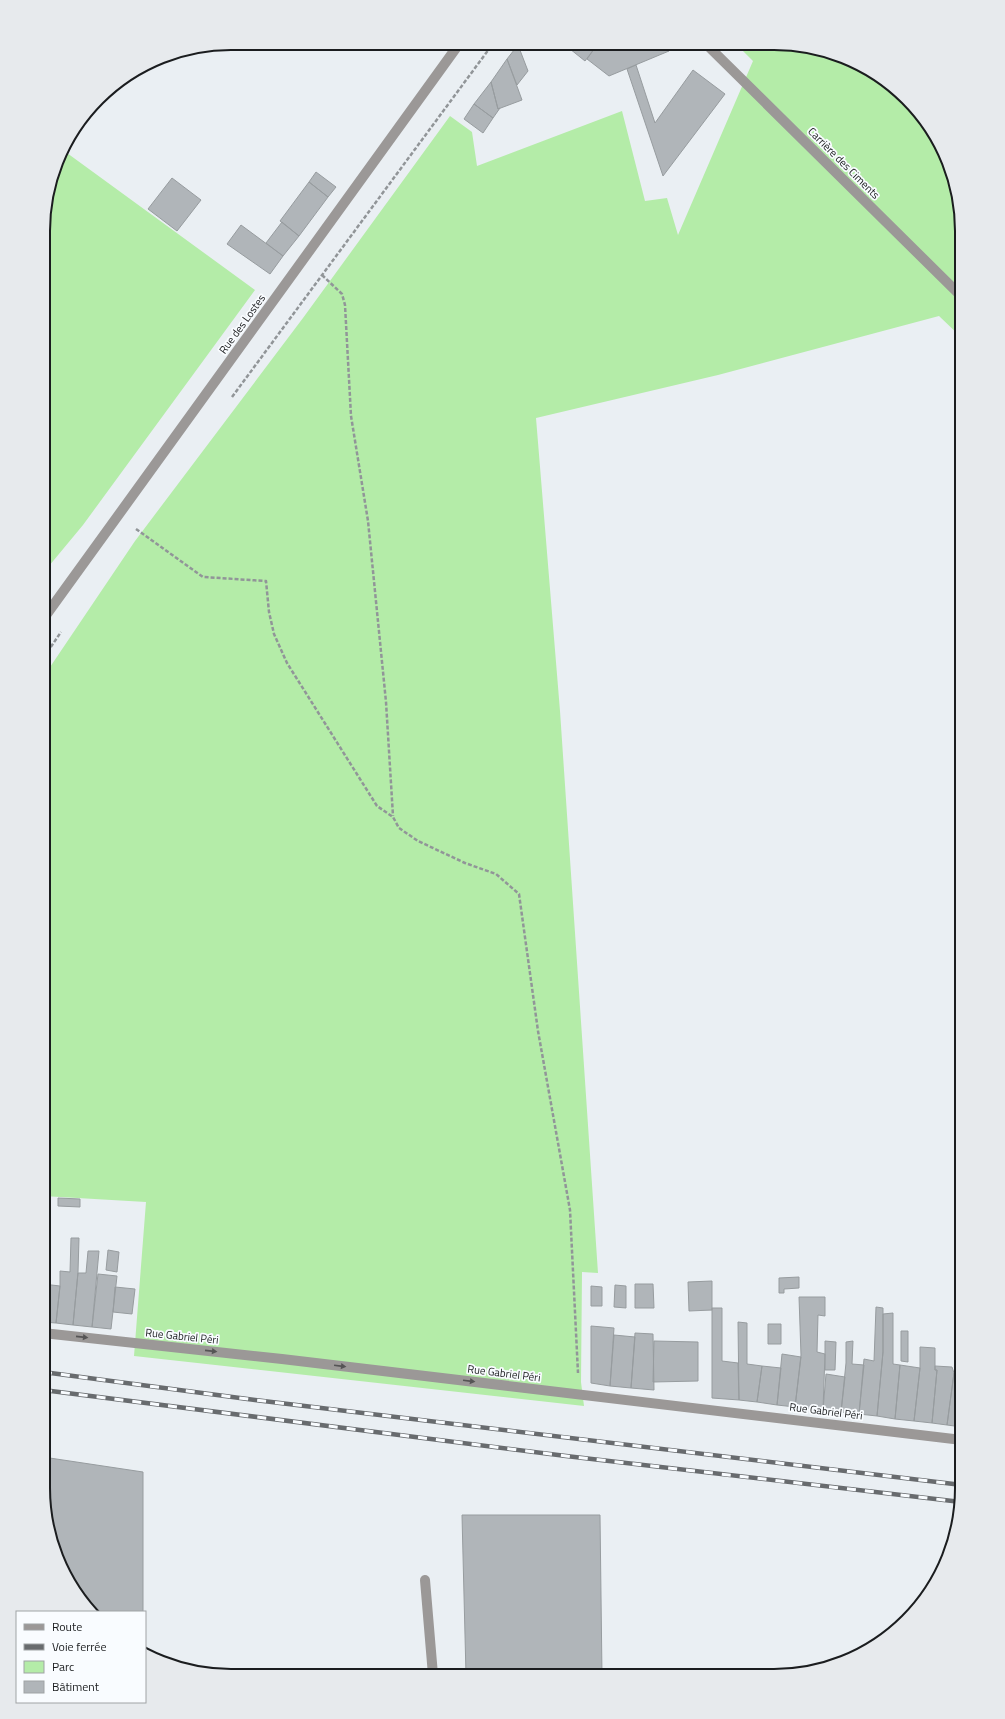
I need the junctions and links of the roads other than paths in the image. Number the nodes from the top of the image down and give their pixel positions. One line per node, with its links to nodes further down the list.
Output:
1 (455, 50): 4 (street, Rue des Lostes)
2 (712, 50): 3 (street, Carrière des Ciments)
3 (955, 291)
4 (50, 610)
5 (50, 1334): 6 (street, Rue Gabriel Péri, one-way to 6)
6 (955, 1439)
7 (425, 1580): 8 (street)
8 (432, 1669)

